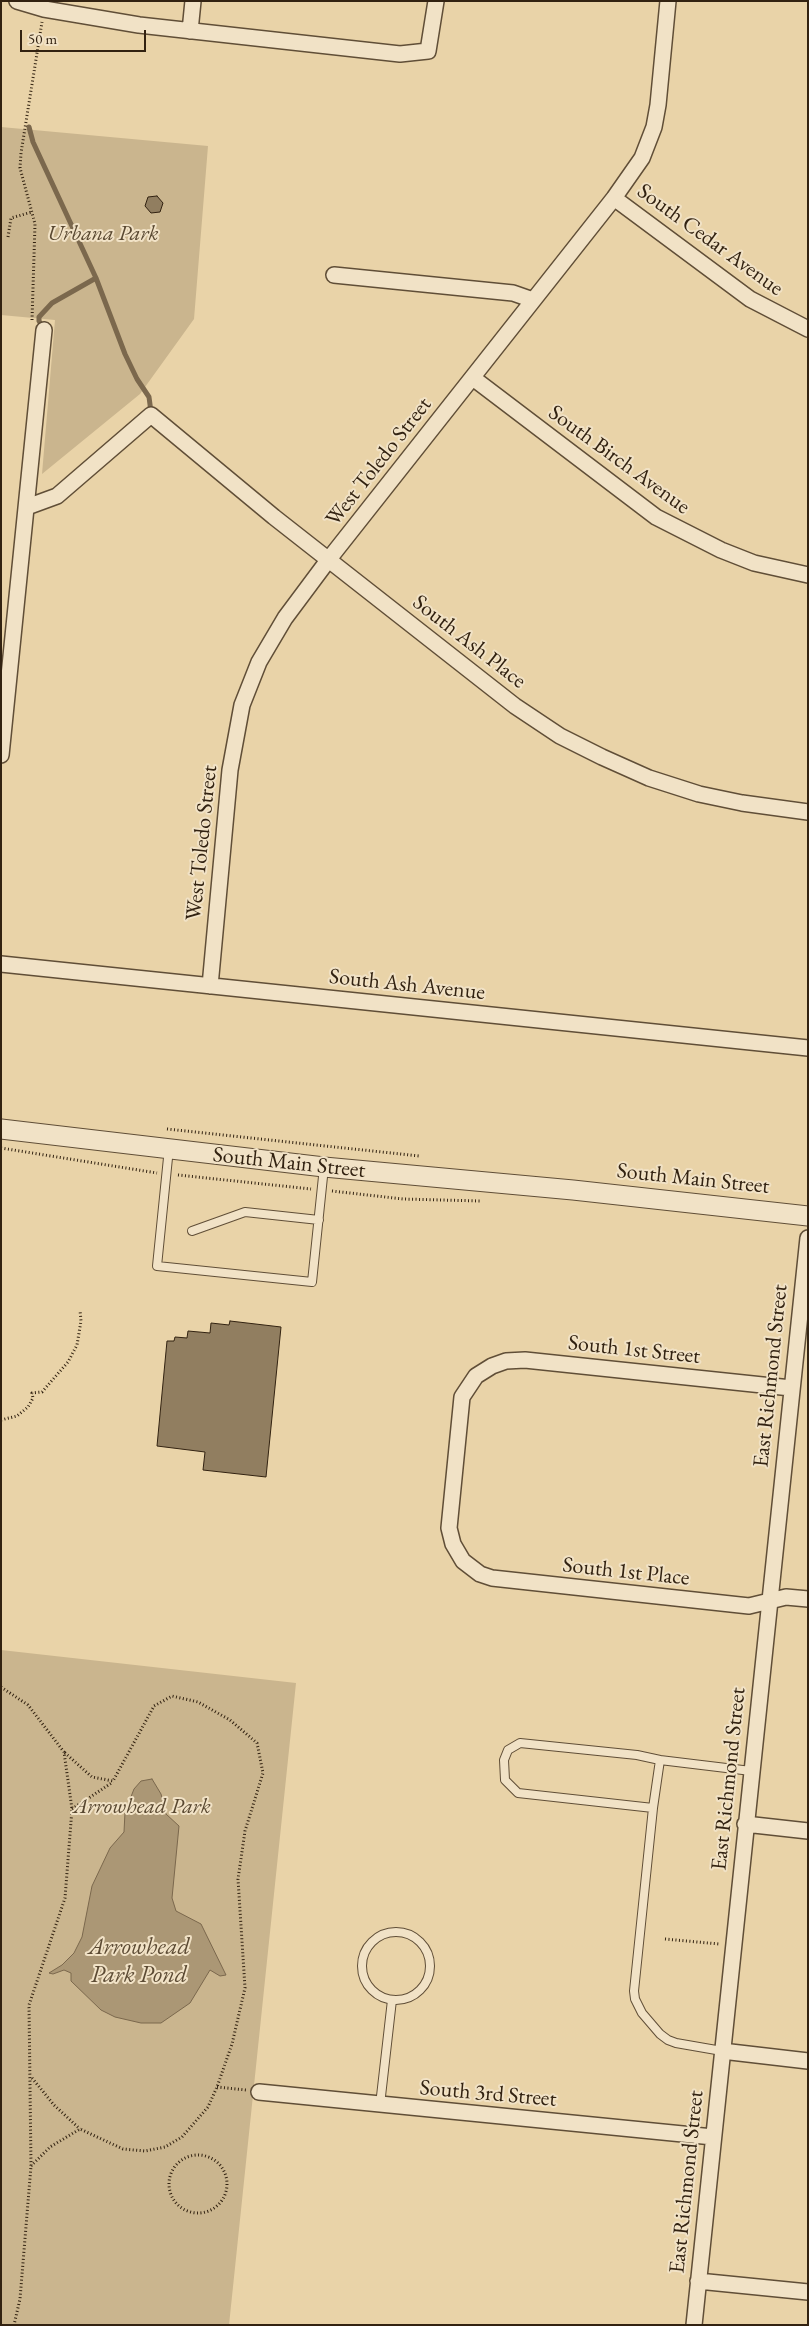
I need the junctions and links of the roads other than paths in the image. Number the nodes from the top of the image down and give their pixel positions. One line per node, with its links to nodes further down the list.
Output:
1 (17, 1): 5 (street)
2 (193, 1): 5 (street)
3 (436, 1): 5 (street)
4 (668, 1): 6 (street, West Toledo Street)
5 (190, 31)
6 (614, 198): 8 (street, West Toledo Street); 10 (street, South Cedar Avenue)
7 (334, 275): 8 (street)
8 (533, 300): 11 (street, West Toledo Street)
9 (38, 329): 12 (street)
10 (808, 329)
11 (473, 378): 13 (street, West Toledo Street); 14 (street, South Birch Avenue)
12 (27, 507): 13 (street, South Ash Place); 15 (street)
13 (329, 559): 16 (street, South Ash Place); 18 (street, West Toledo Street)
14 (808, 575)
15 (1, 754)
16 (808, 812)
17 (1, 964): 18 (street, South Ash Avenue)
18 (210, 986): 19 (street, South Ash Avenue)
19 (808, 1048)
20 (1, 1128): 21 (street, South Main Street)
21 (169, 1148): 22 (street, South Main Street); 24 (lane)
22 (324, 1167): 23 (street, South Main Street); 24 (lane)
23 (808, 1216)
24 (319, 1220): 25 (lane)
25 (192, 1231)
26 (808, 1238): 27 (street, East Richmond Street)
27 (803, 1324): 28 (street, East Richmond Street)
28 (791, 1388): 29 (street, South 1st Street); 31 (street, East Richmond Street)
29 (453, 1544): 31 (street, South 1st Place)
30 (808, 1599): 31 (street, South 1st Place)
31 (768, 1601): 33 (street, East Richmond Street)
32 (660, 1760): 33 (lane); 34 (lane); 34 (lane)
33 (751, 1771): 35 (street, East Richmond Street)
34 (653, 1808): 38 (lane)
35 (745, 1824): 36 (street); 38 (street, East Richmond Street)
36 (808, 1831)
37 (392, 2000): 37 (lane); 41 (lane)
38 (722, 2051): 39 (street); 42 (street, East Richmond Street)
39 (808, 2061)
40 (259, 2092): 41 (street, South 3rd Street)
41 (380, 2105): 42 (street, South 3rd Street)
42 (713, 2137): 43 (street, East Richmond Street)
43 (698, 2281): 44 (street); 45 (street, East Richmond Street)
44 (808, 2292)
45 (694, 2325)

